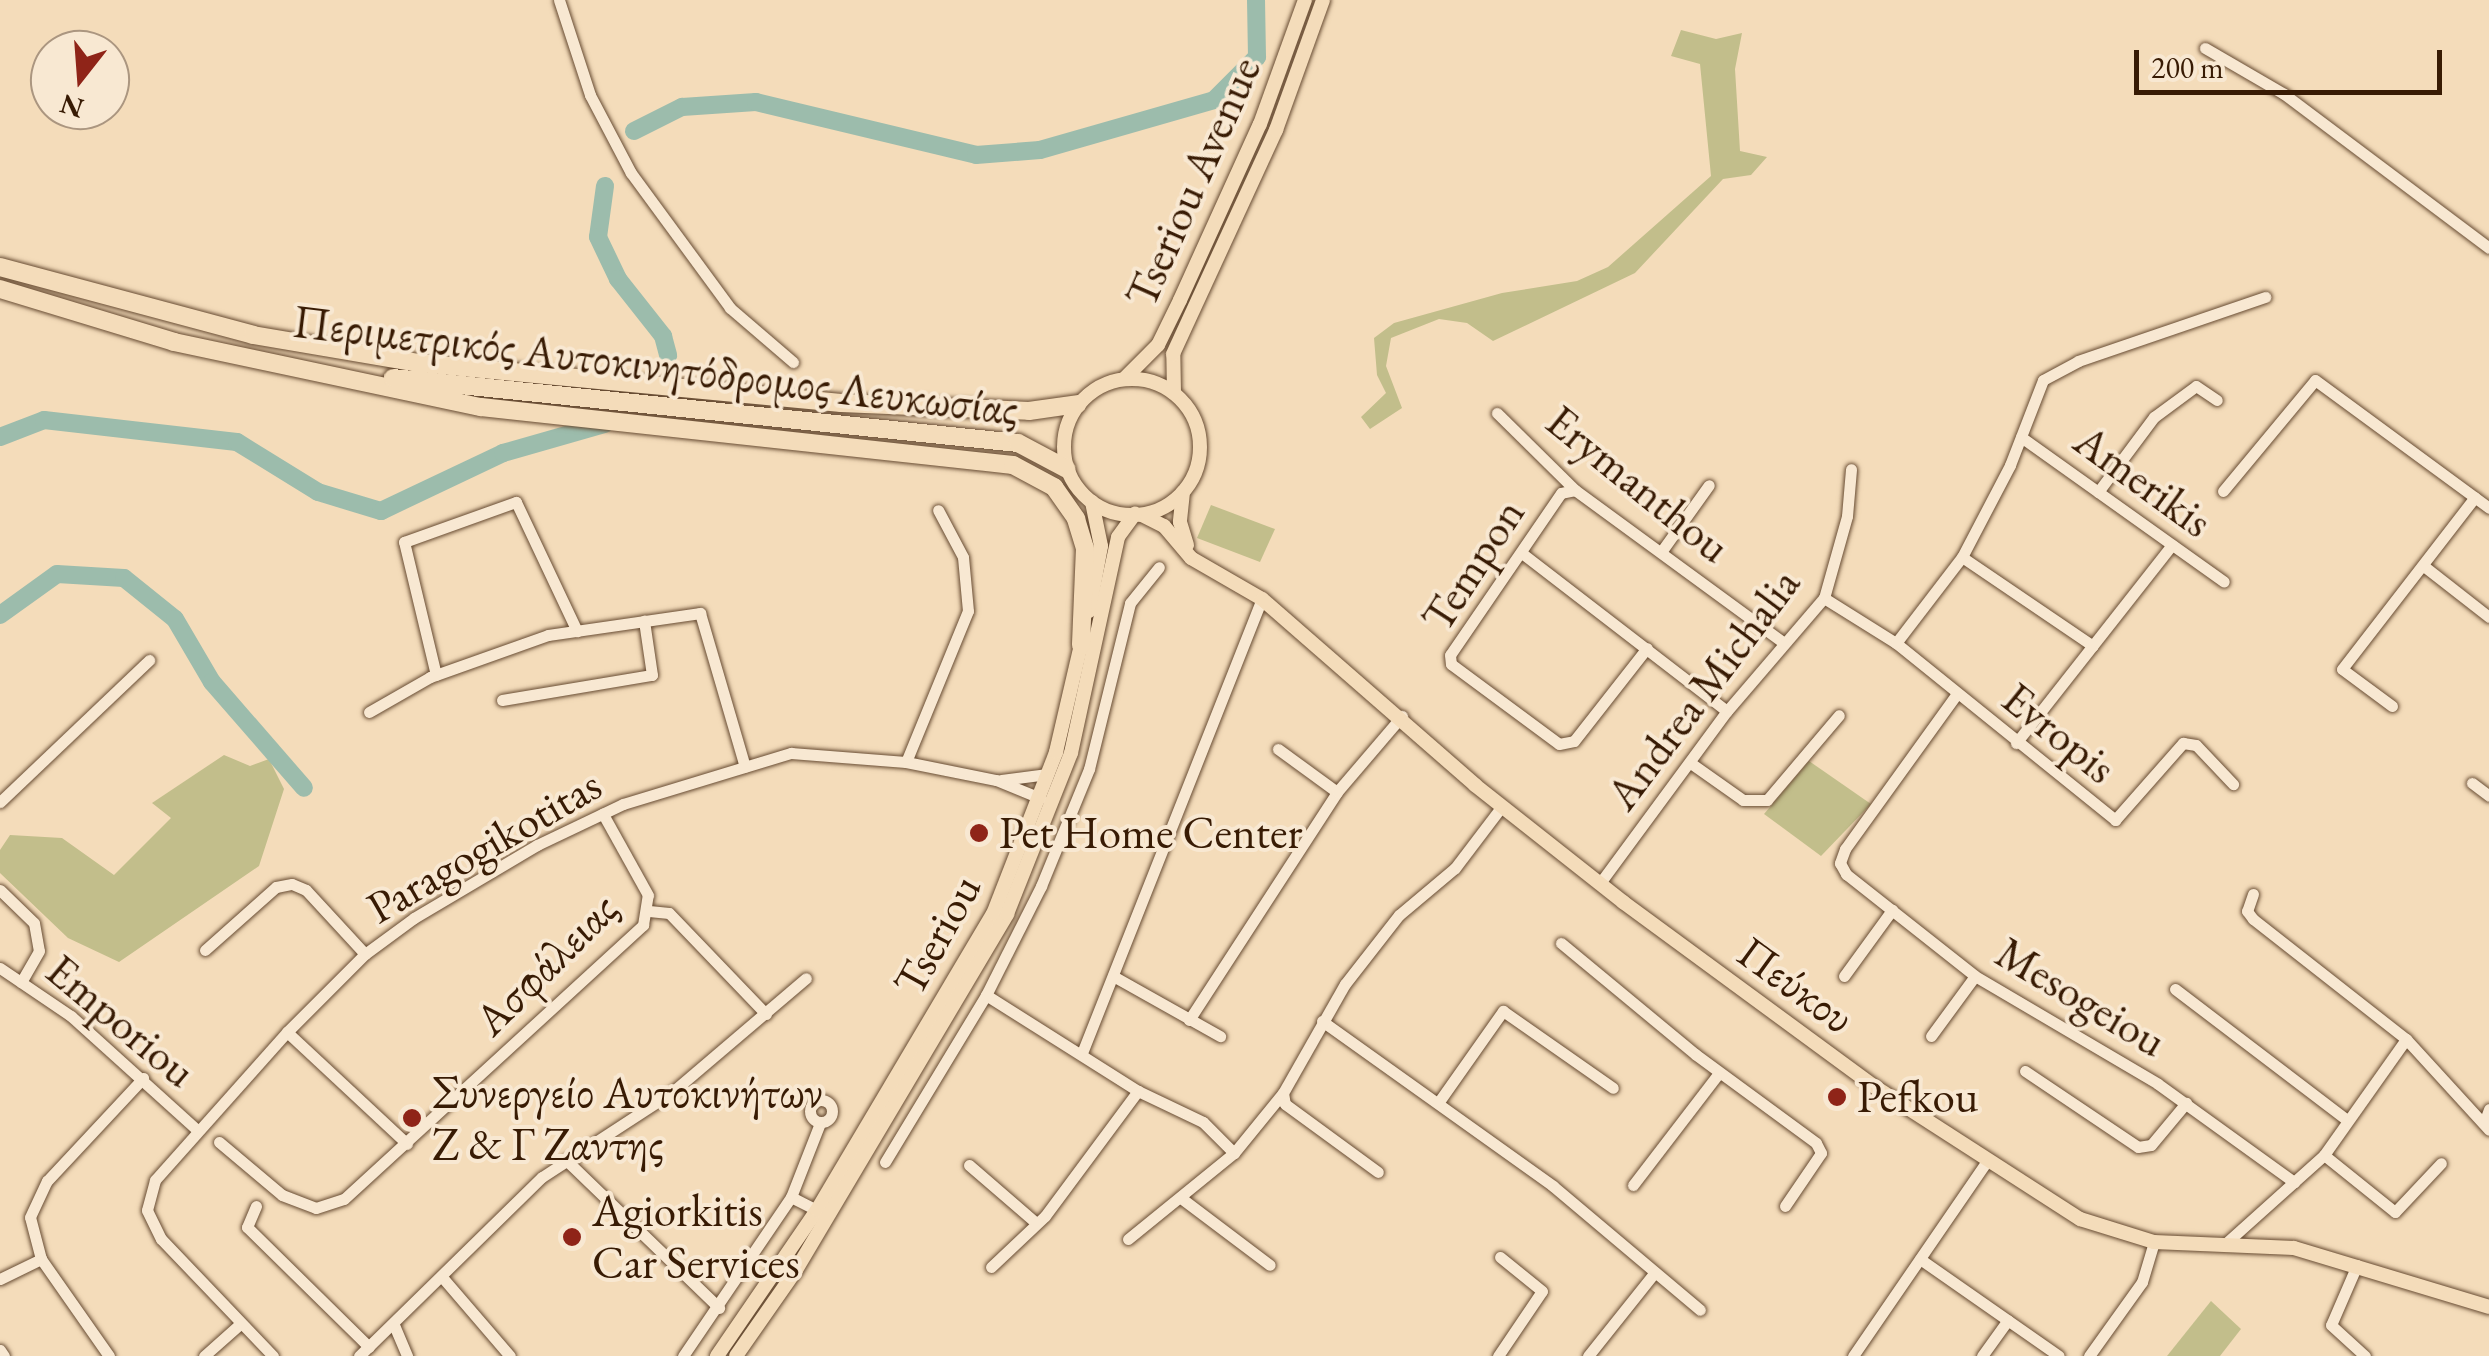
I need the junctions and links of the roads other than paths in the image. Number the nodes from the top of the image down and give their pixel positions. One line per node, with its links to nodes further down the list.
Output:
1 (560, 0): 9 (street)
2 (1306, 0): 10 (main road, Tseriou Avenue)
3 (1323, 0): 11 (main road, Tseriou Avenue)
4 (2205, 48): 5 (street)
5 (2489, 248)
6 (0, 267): 13 (highway, Περιμετρικός Αυτοκινητόδρομος Λευκωσίας)
7 (0, 286): 16 (highway, Περιμετρικός Αυτοκινητόδρομος Λευκωσίας); 43 (highway)
8 (2264, 297): 15 (street)
9 (794, 362)
10 (1124, 380): 11 (main road); 13 (main road)
11 (1174, 393): 21 (main road)
12 (2217, 400): 22 (street)
13 (1078, 404): 16 (main road)
14 (1498, 413): 19 (street, Erymanthou)
15 (2021, 437): 22 (street, Amerikis); 31 (street)
16 (1067, 469): 24 (main road)
17 (1851, 469): 37 (street, Andrea Michalia)
18 (1709, 485): 29 (street)
19 (1575, 490): 29 (street, Erymanthou); 30 (street, Tempon)
20 (2223, 491): 23 (street)
21 (1183, 492): 27 (main road); 32 (main road)
22 (2098, 492): 28 (street, Amerikis)
23 (2475, 497): 25 (street); 33 (street)
24 (1092, 502): 27 (main road); 43 (main road, Tseriou)
25 (2489, 508)
26 (938, 510): 57 (street)
27 (1138, 514): 32 (main road, Πεύκου); 151 (main road, Tseriou)
28 (2172, 545): 35 (street, Amerikis); 44 (street)
29 (1660, 552): 42 (street, Erymanthou)
30 (1523, 554): 45 (street); 45 (street, Tempon)
31 (1962, 556): 41 (street); 44 (street)
32 (1202, 564): 36 (main road, Πεύκου)
33 (2425, 567): 38 (street); 50 (street)
34 (1158, 568): 85 (street)
35 (2224, 582)
36 (1262, 598): 54 (main road, Πεύκου); 79 (street)
37 (1824, 598): 41 (street, Evropis); 42 (street, Andrea Michalia)
38 (2489, 617)
39 (644, 621): 40 (street); 49 (street); 59 (street)
40 (577, 631): 47 (street); 47 (street)
41 (1896, 643): 48 (street, Evropis)
42 (1784, 644): 51 (street, Andrea Michalia)
43 (1082, 645): 60 (main road, Tseriou)
44 (2093, 646): 55 (street)
45 (1647, 648): 51 (street)
46 (150, 660): 67 (street)
47 (436, 675): 52 (street)
48 (1956, 695): 55 (street, Evropis); 74 (street, Mesogeiou)
49 (502, 700)
50 (2392, 706)
51 (1727, 711): 58 (street, Andrea Michalia)
52 (368, 712)
53 (1839, 715): 58 (street)
54 (1402, 716): 64 (street); 68 (main road, Πεύκου)
55 (2016, 743): 62 (street, Evropis)
56 (1278, 749): 64 (street)
57 (906, 762): 59 (street, Paragogikotitas); 61 (street, Paragogikotitas)
58 (1692, 764): 70 (street, Andrea Michalia)
59 (745, 767): 69 (street, Paragogikotitas)
60 (1048, 774): 61 (street); 66 (main road, Tseriou)
61 (996, 780): 66 (street, Paragogikotitas)
62 (2233, 784)
63 (2472, 784): 65 (street)
64 (1337, 792): 87 (street)
65 (2489, 796)
66 (1040, 798): 123 (main road, Tseriou)
67 (0, 802)
68 (1502, 806): 70 (main road, Πεύκου); 88 (street)
69 (603, 814): 73 (street, Ασφάλειας); 77 (street, Paragogikotitas)
70 (1600, 883): 112 (main road, Πεύκου)
71 (0, 890): 83 (street)
72 (2253, 894): 92 (street)
73 (649, 910): 86 (street); 108 (street, Ασφάλειας)
74 (1892, 910): 80 (street); 81 (street, Mesogeiou)
75 (1561, 943): 95 (street)
76 (206, 950): 77 (street)
77 (366, 954): 89 (street, Paragogikotitas)
78 (0, 968): 83 (street, Emporiou)
79 (1113, 976): 87 (street); 93 (street)
80 (1844, 976)
81 (1975, 976): 91 (street); 101 (street, Mesogeiou)
82 (806, 978): 86 (street)
83 (21, 982): 96 (street, Emporiou)
84 (2174, 989): 103 (street)
85 (986, 995): 93 (street); 113 (street)
86 (766, 1014): 111 (street)
87 (1190, 1020): 90 (street)
88 (1322, 1022): 99 (street); 100 (street)
89 (287, 1032): 106 (street, Paragogikotitas); 108 (street)
90 (1220, 1036)
91 (1931, 1036)
92 (2406, 1038): 103 (street); 105 (street)
93 (1082, 1052): 98 (street)
94 (2025, 1071): 101 (street)
95 (1719, 1073): 118 (street); 122 (street)
96 (143, 1078): 106 (street, Emporiou); 130 (street)
97 (1613, 1088): 100 (street)
98 (1138, 1092): 109 (street); 124 (street)
99 (1282, 1093): 109 (street); 116 (street)
100 (1438, 1103): 134 (street)
101 (2186, 1103): 117 (street, Mesogeiou)
102 (2489, 1109): 105 (street)
103 (2348, 1120): 110 (street)
104 (820, 1123): 119 (street)
105 (2486, 1127)
106 (196, 1129): 141 (street, Paragogikotitas)
107 (220, 1142): 108 (street, Ασφάλειας)
108 (407, 1144)
109 (1234, 1154): 120 (street)
110 (2324, 1156): 114 (street); 117 (street)
111 (566, 1160): 135 (street); 138 (street)
112 (1987, 1161): 126 (main road, Πεύκου); 129 (street)
113 (885, 1162)
114 (2441, 1163)
115 (970, 1165): 124 (street)
116 (1378, 1172)
117 (2294, 1182): 127 (street)
118 (1633, 1186)
119 (790, 1197): 123 (street); 138 (street)
120 (1181, 1198): 125 (street); 131 (street)
121 (256, 1206): 143 (street)
122 (1784, 1206)
123 (817, 1210): 150 (main road, Tseriou)
124 (1035, 1222): 133 (street)
125 (1128, 1239)
126 (2154, 1242): 127 (main road, Πεύκου); 157 (street)
127 (2226, 1243): 132 (main road, Πεύκου)
128 (1500, 1257): 152 (street)
129 (1920, 1258): 140 (street); 154 (street)
130 (42, 1260): 136 (street); 144 (street)
131 (1270, 1265)
132 (2356, 1265): 137 (main road, Πεύκου); 158 (street)
133 (991, 1268)
134 (1655, 1272): 139 (street); 153 (street)
135 (442, 1277): 142 (street); 148 (street)
136 (0, 1278)
137 (2489, 1307)
138 (719, 1308): 149 (street)
139 (1700, 1310)
140 (2008, 1320): 155 (street); 156 (street)
141 (240, 1324): 145 (street); 146 (street, Paragogikotitas)
142 (394, 1325): 143 (street); 147 (street)
143 (364, 1351)
144 (109, 1356)
145 (204, 1356)
146 (273, 1356)
147 (407, 1356)
148 (510, 1356)
149 (683, 1356)
150 (717, 1356)
151 (736, 1356)
152 (1498, 1356)
153 (1588, 1356)
154 (1853, 1356)
155 (1982, 1356)
156 (2059, 1356)
157 (2089, 1356)
158 (2365, 1356)

